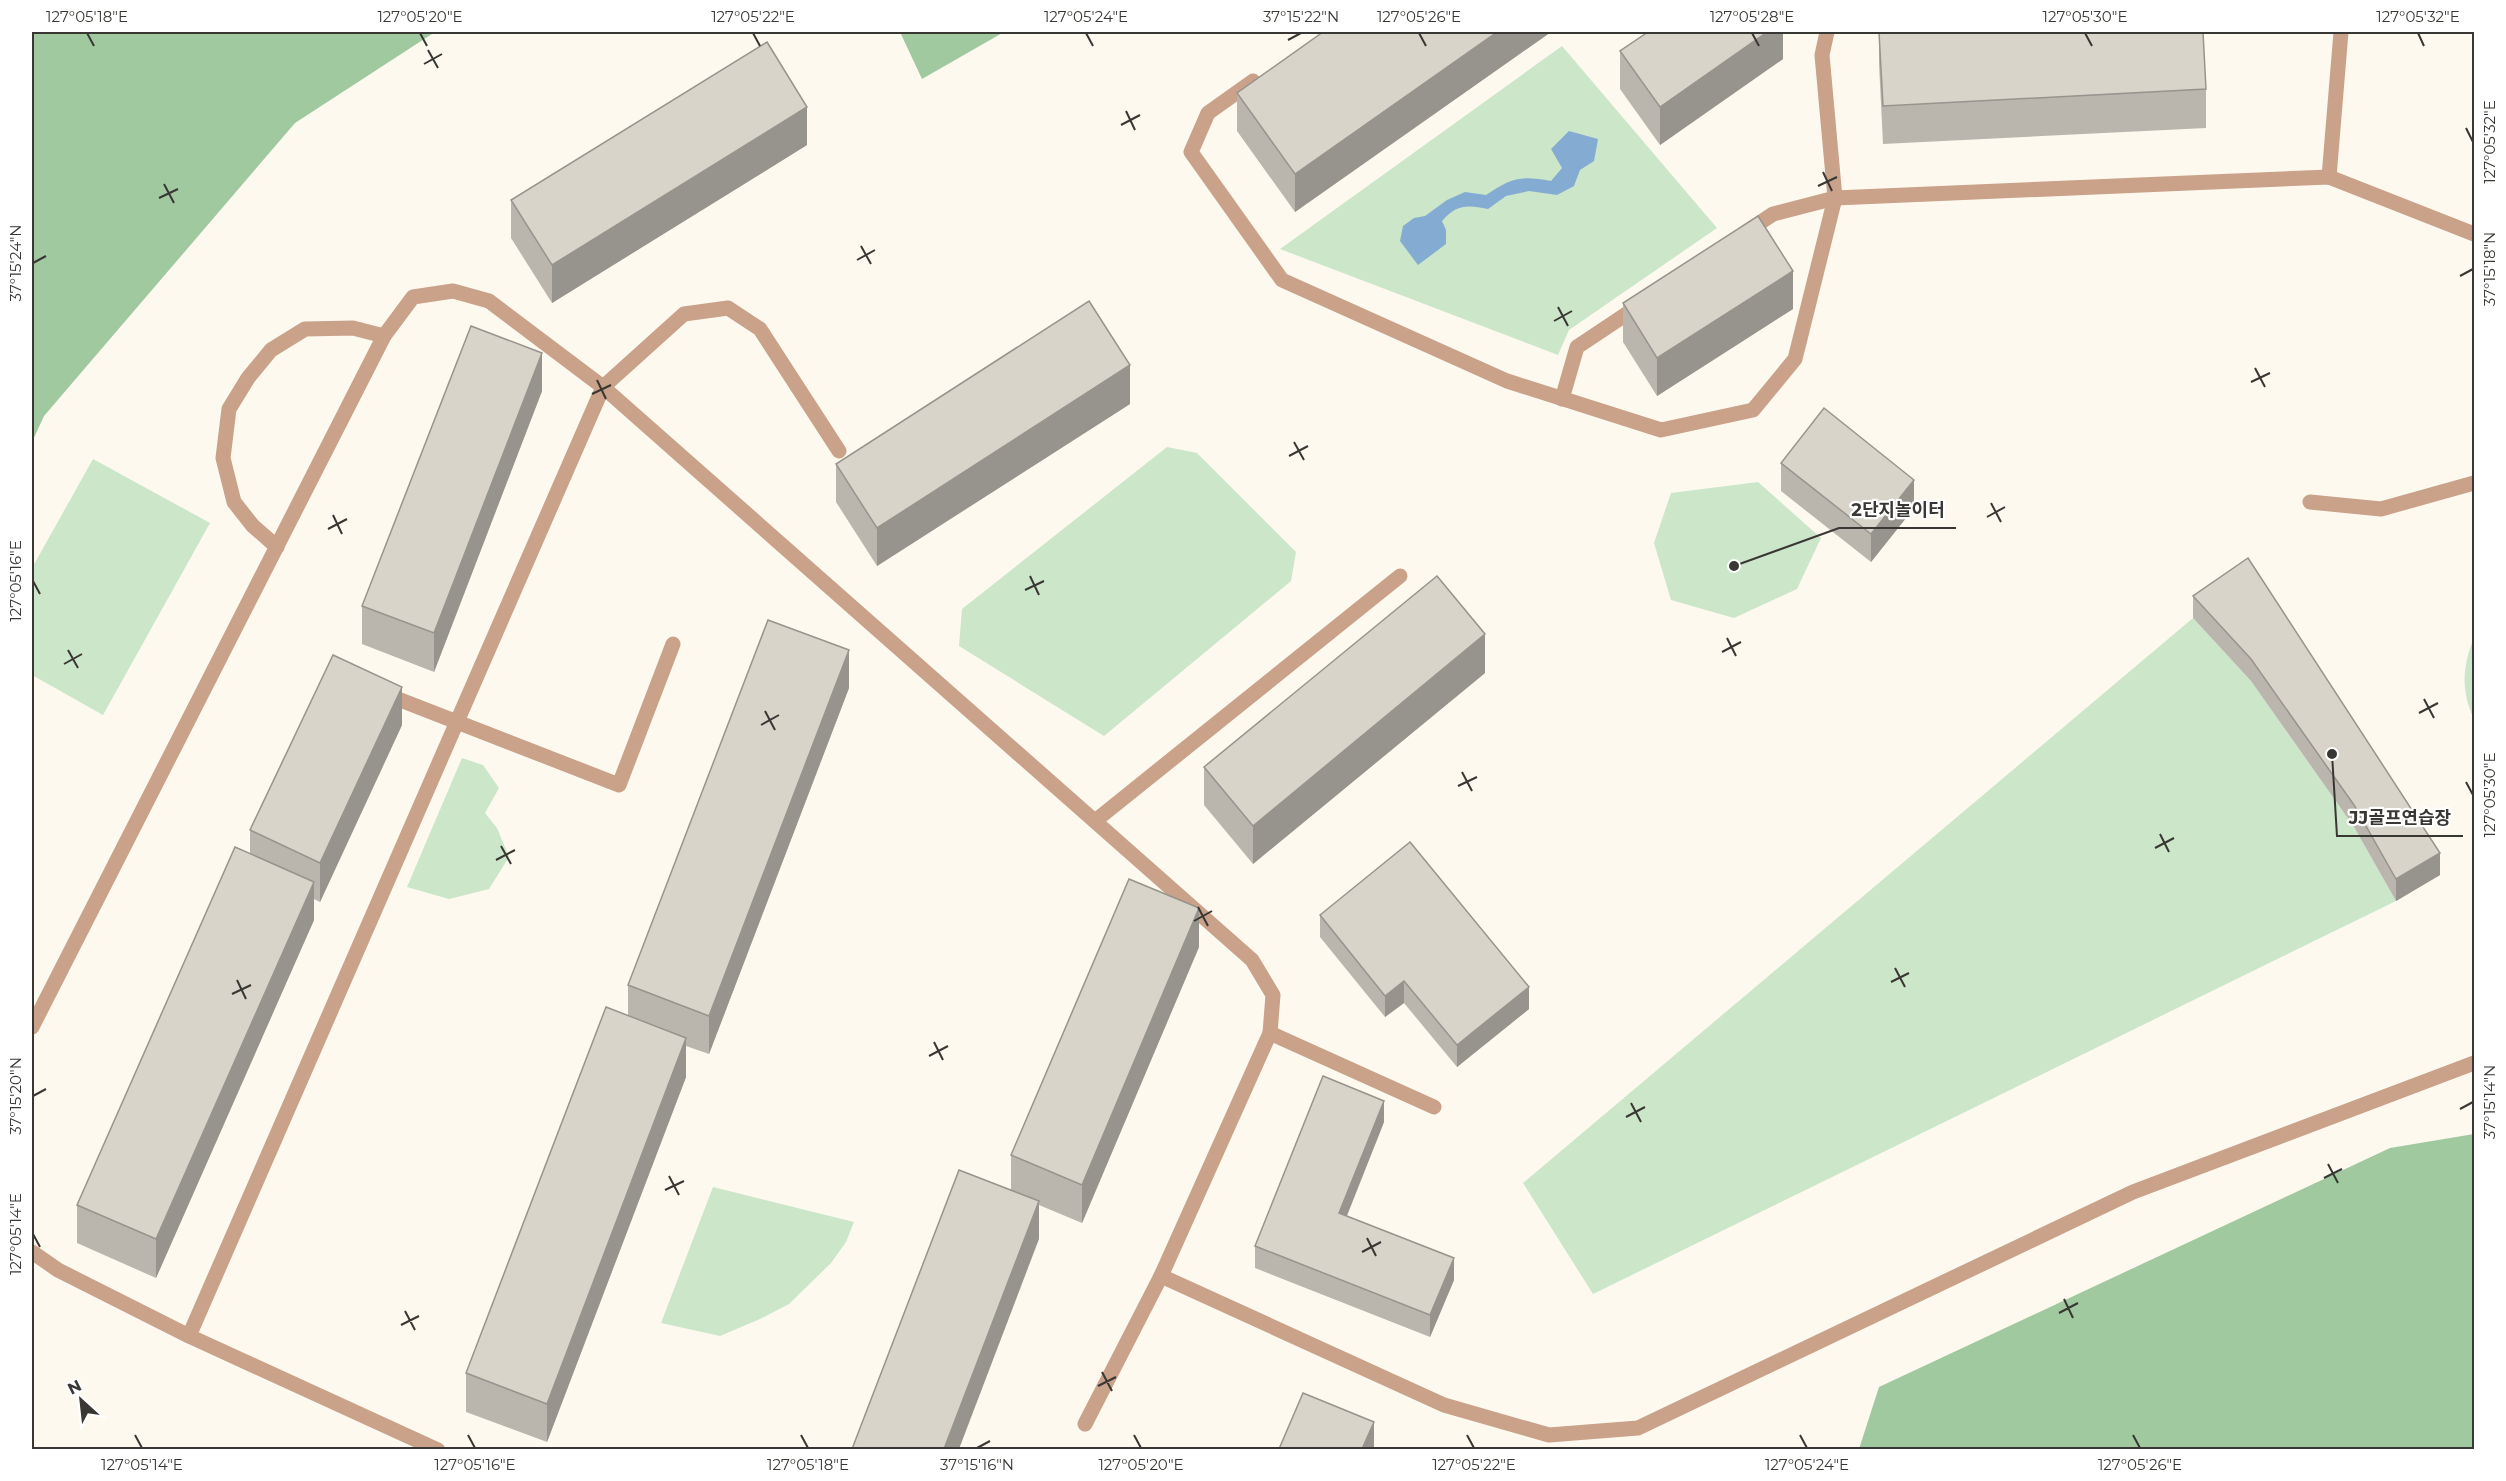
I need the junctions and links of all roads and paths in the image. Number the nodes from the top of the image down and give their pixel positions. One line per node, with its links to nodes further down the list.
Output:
1 (1827, 32): 5 (street)
2 (2341, 32): 4 (street)
3 (1266, 72): 11 (street)
4 (2329, 177): 5 (street); 6 (street)
5 (1835, 198): 7 (street); 11 (street)
6 (2475, 234)
7 (1734, 241)
8 (1656, 294): 11 (street)
9 (384, 336): 10 (street); 15 (street); 15 (street)
10 (603, 387): 12 (street); 19 (street); 20 (street)
11 (1562, 399)
12 (839, 451)
13 (2475, 483): 14 (street)
14 (2310, 502)
15 (277, 547): 21 (street)
16 (1400, 576): 20 (street)
17 (673, 644): 19 (street)
18 (379, 691): 19 (street)
19 (456, 723): 27 (street)
20 (1095, 821): 22 (street)
21 (32, 1027)
22 (1270, 1033): 24 (street); 26 (street)
23 (2475, 1063): 26 (street)
24 (1434, 1107)
25 (32, 1252): 27 (street)
26 (1161, 1276): 28 (street)
27 (189, 1336): 29 (street)
28 (1085, 1424)
29 (438, 1449)

